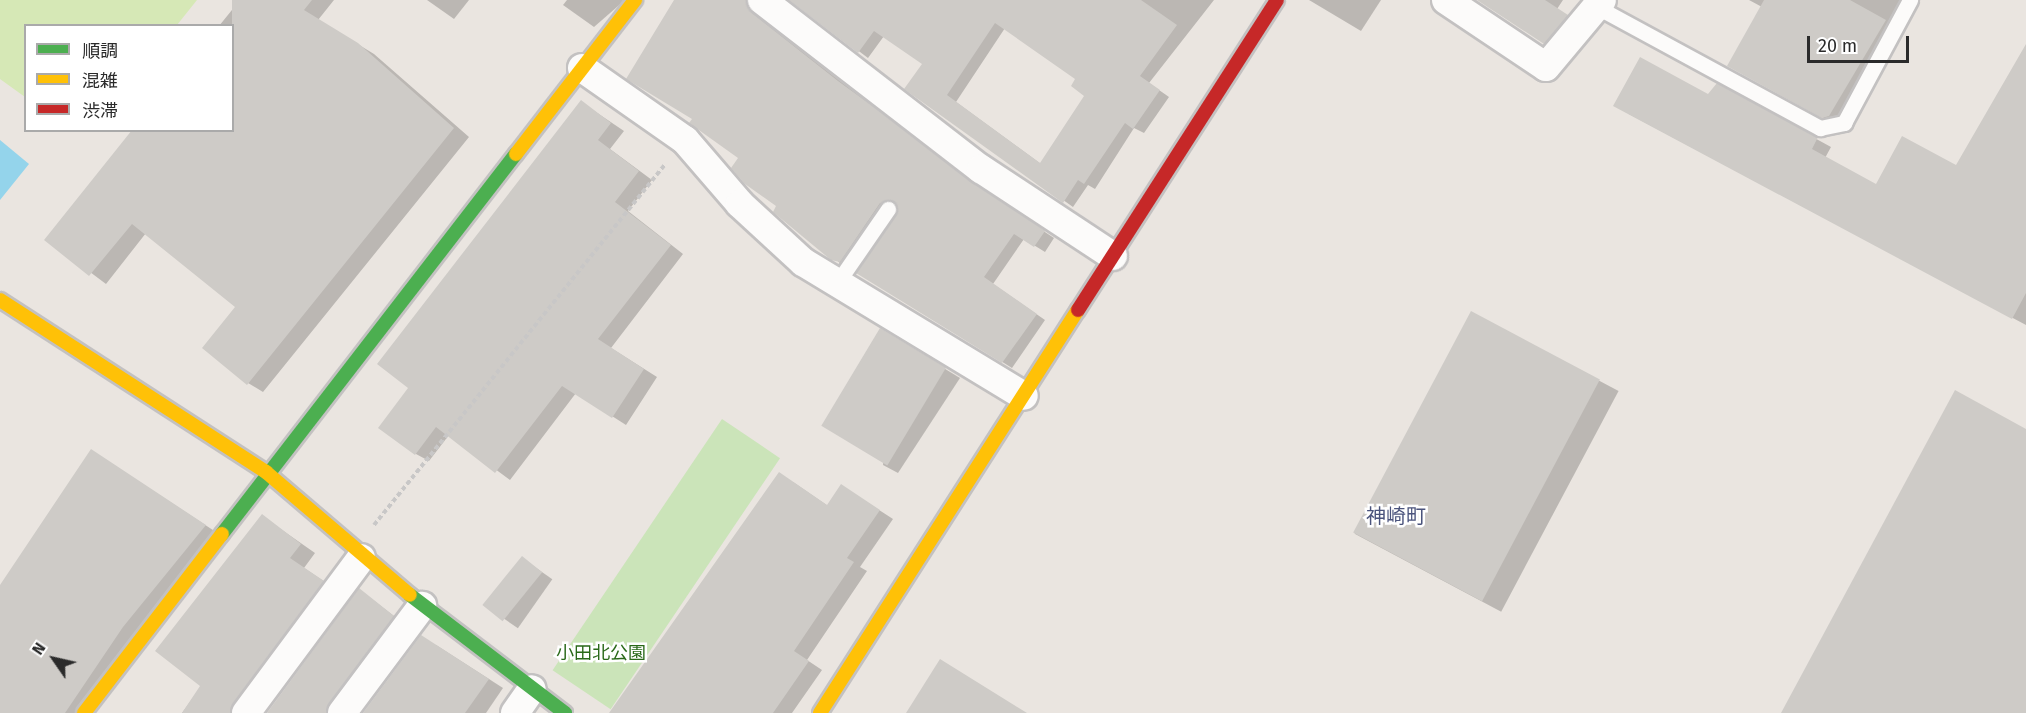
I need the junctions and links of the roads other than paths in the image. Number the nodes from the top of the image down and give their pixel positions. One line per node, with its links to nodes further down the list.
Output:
1 (635, 0): 7 (street)
2 (762, 0): 9 (street)
3 (1277, 0): 9 (street)
4 (1446, 0): 6 (street)
5 (1910, 0): 6 (lane)
6 (1599, 3)
7 (582, 68): 10 (street); 13 (street)
8 (888, 209): 10 (lane)
9 (1113, 256): 12 (street)
10 (837, 283): 12 (street)
11 (1, 302): 13 (street)
12 (1024, 396): 22 (street)
13 (266, 472): 14 (street); 17 (street)
14 (357, 555): 15 (street); 18 (street)
15 (422, 606): 16 (street); 19 (street)
16 (532, 689): 20 (street); 21 (street)
17 (84, 713)
18 (246, 713)
19 (342, 713)
20 (515, 713)
21 (565, 713)
22 (820, 713)

